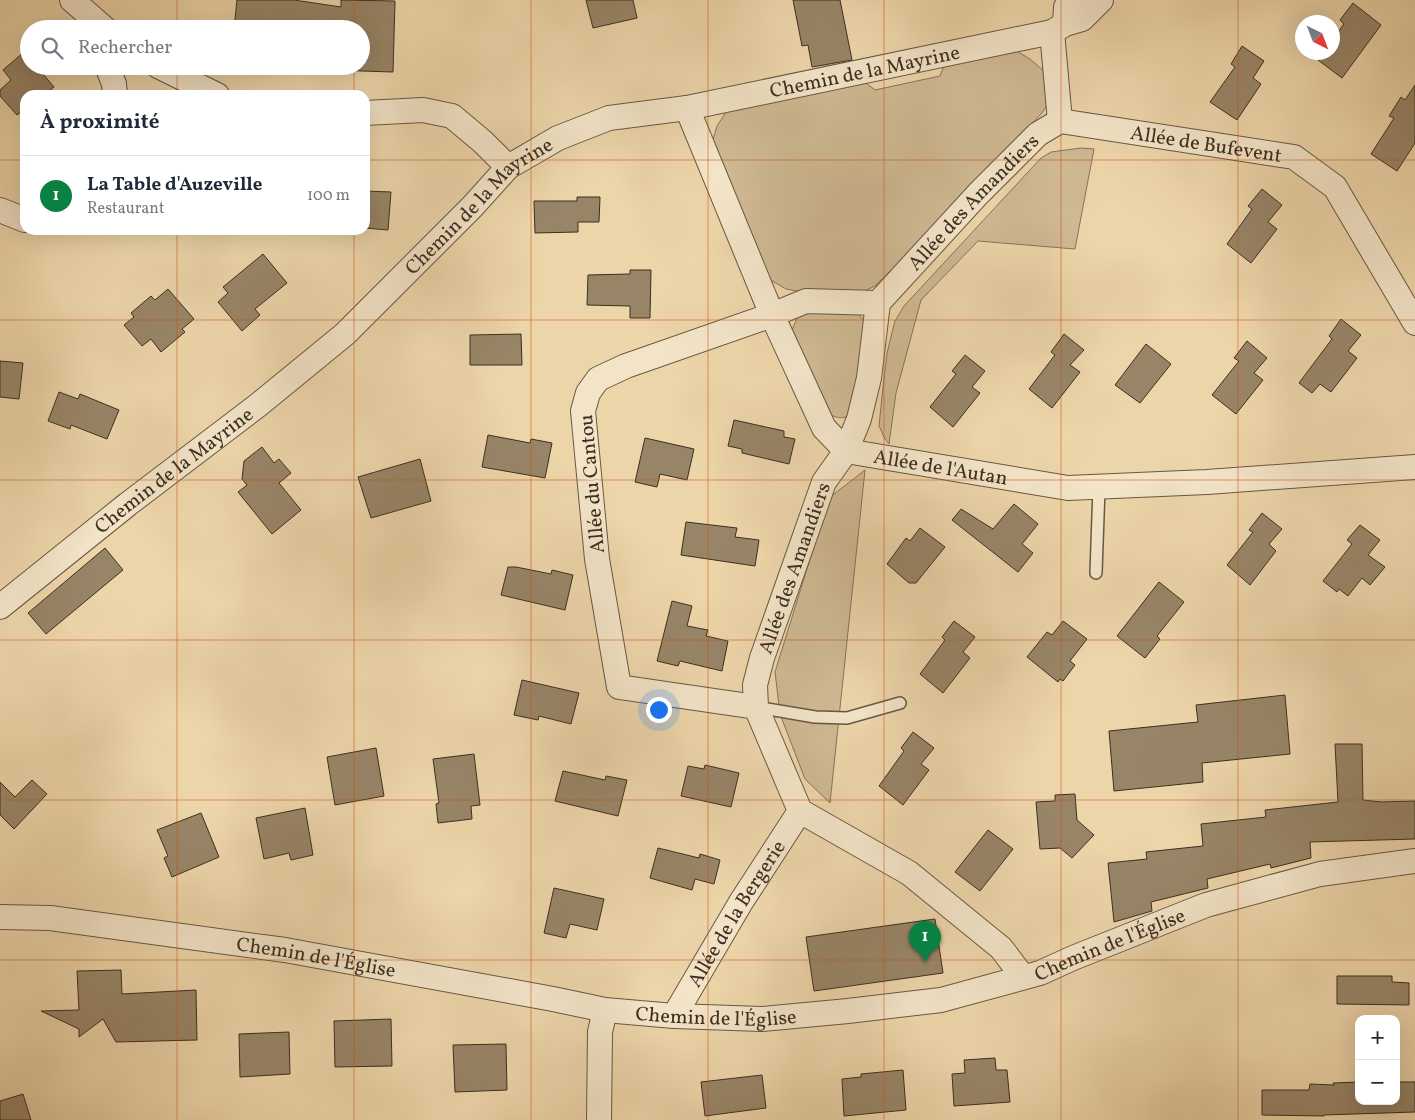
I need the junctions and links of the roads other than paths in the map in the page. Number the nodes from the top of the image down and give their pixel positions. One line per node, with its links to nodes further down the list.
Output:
1 (1073, 0): 5 (street)
2 (1101, 0): 5 (street, Chemin de la Mayrine)
3 (81, 12): 4 (street)
4 (92, 20)
5 (1058, 28): 10 (street, Chemin de la Mayrine); 12 (street)
6 (110, 75): 8 (street)
7 (176, 75): 9 (street)
8 (115, 90)
9 (207, 90)
10 (687, 108): 13 (street, Chemin de la Mayrine); 17 (street, Allée de l'Autan)
11 (370, 113): 13 (street)
12 (1060, 122): 16 (street, Allée des Amandiers); 18 (street, Allée de Bufevent)
13 (508, 168): 23 (street, Chemin de la Mayrine)
14 (0, 210): 15 (street)
15 (20, 218)
16 (878, 303): 17 (street, Allée du Cantou); 19 (street, Allée des Amandiers)
17 (772, 315): 19 (street, Allée de l'Autan); 25 (street, Allée du Cantou)
18 (1415, 323)
19 (846, 451): 21 (street, Allée de l'Autan); 25 (street, Allée des Amandiers)
20 (1415, 467): 21 (street, Allée de l'Autan)
21 (1099, 487): 22 (lane)
22 (1096, 573)
23 (0, 607)
24 (900, 703): 25 (lane)
25 (756, 707): 26 (street, Allée des Amandiers)
26 (800, 811): 29 (street); 31 (street, Allée de la Bergerie)
27 (1415, 860): 29 (street, Chemin de l'Église)
28 (0, 917): 30 (street, Chemin de l'Église)
29 (1023, 977): 31 (street, Chemin de l'Église)
30 (605, 1010): 31 (street, Chemin de l'Église); 32 (street)
31 (674, 1016)
32 (598, 1120)

